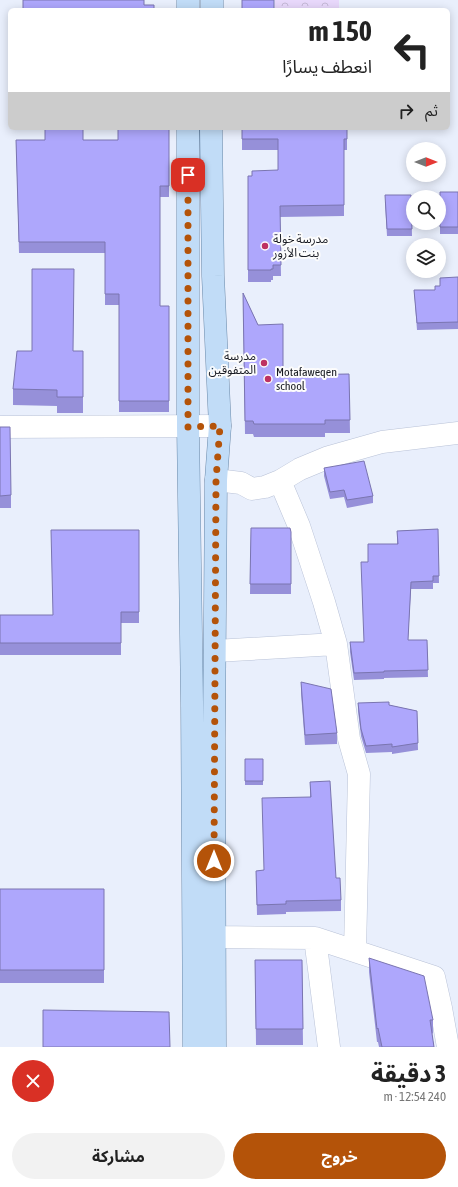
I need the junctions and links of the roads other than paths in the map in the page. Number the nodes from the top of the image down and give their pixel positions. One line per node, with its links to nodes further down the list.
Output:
1 (188, 130): 5 (main road)
2 (211, 130): 3 (main road)
3 (220, 426): 5 (street); 7 (main road)
4 (0, 427): 5 (street)
5 (188, 427): 11 (main road)
6 (458, 432): 8 (street)
7 (216, 480): 8 (street); 10 (main road)
8 (280, 481): 9 (street)
9 (336, 644): 10 (street); 13 (street)
10 (215, 651): 11 (main road)
11 (204, 936): 12 (street); 14 (main road); 15 (main road)
12 (315, 938): 13 (street); 16 (street)
13 (355, 951): 17 (street)
14 (194, 1047)
15 (215, 1047)
16 (329, 1047)
17 (448, 1047)

